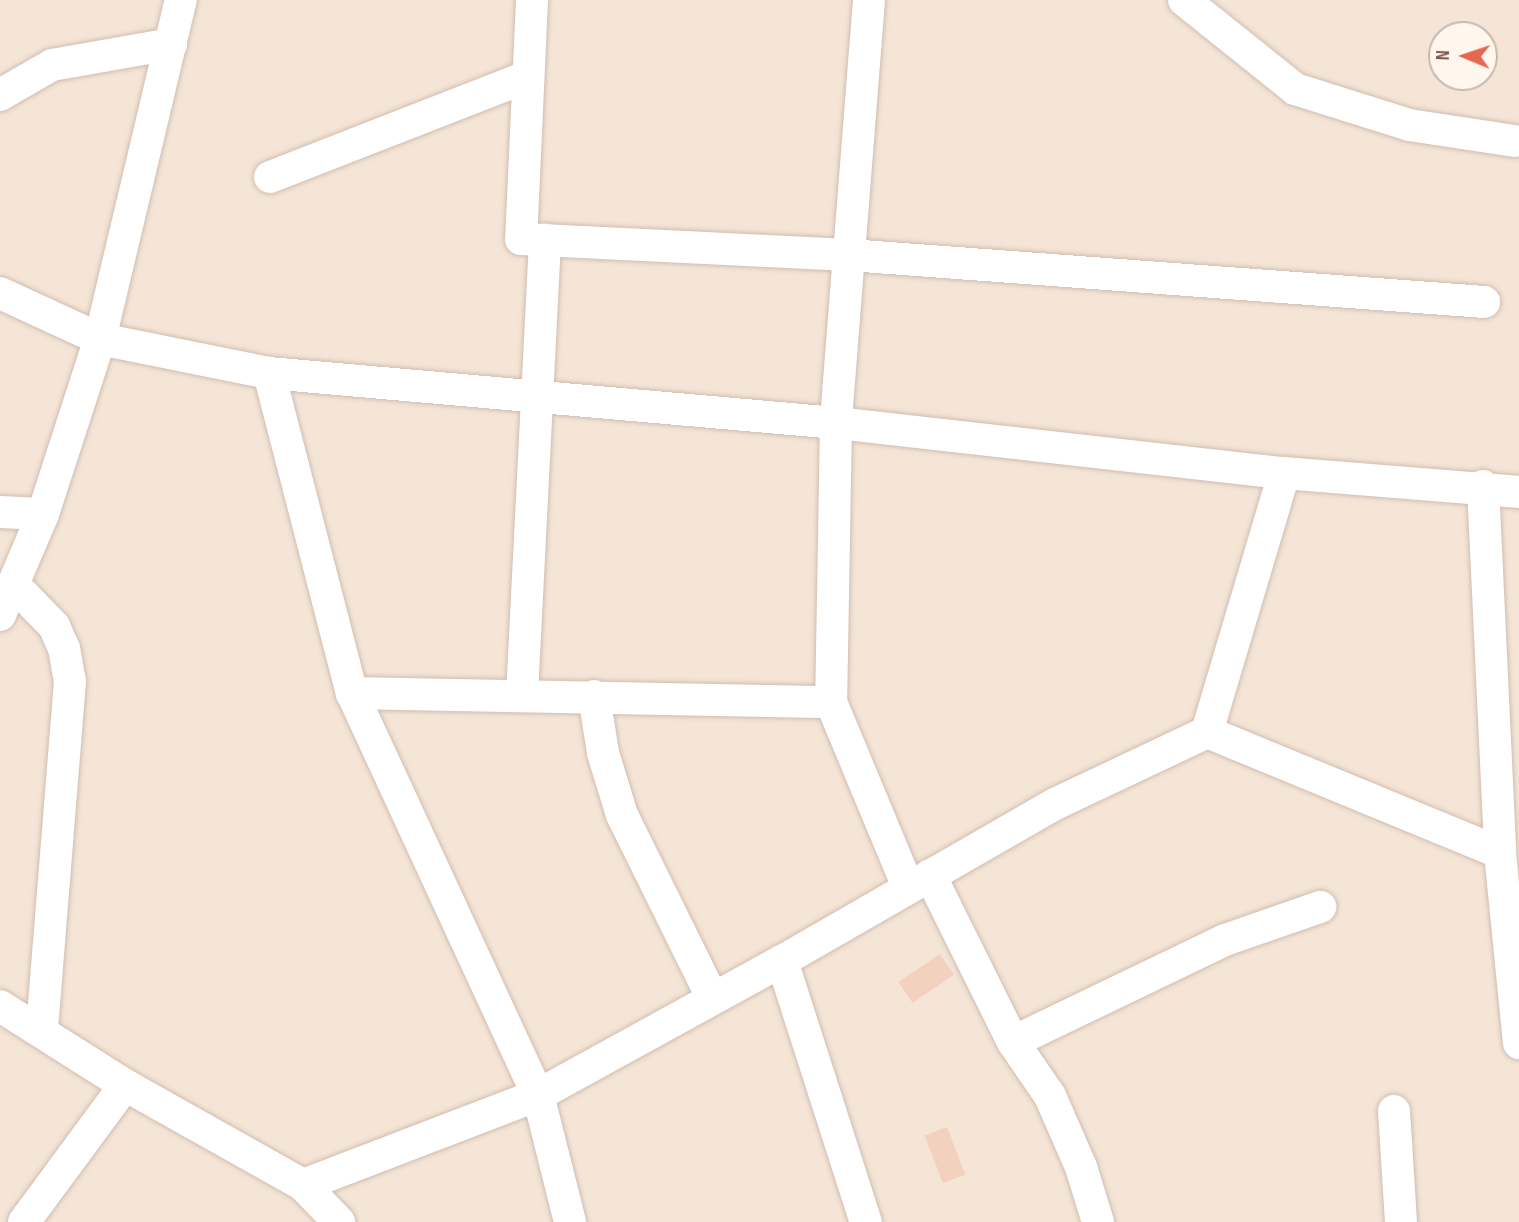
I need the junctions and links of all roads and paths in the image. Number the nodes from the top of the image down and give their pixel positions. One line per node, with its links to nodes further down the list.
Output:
1 (181, 0): 5 (street)
2 (532, 0): 6 (street)
3 (869, 0): 11 (street)
4 (1184, 0): 8 (street)
5 (171, 44): 7 (street); 14 (street)
6 (527, 77): 9 (street); 10 (street)
7 (0, 95)
8 (1515, 141)
9 (270, 177)
10 (545, 240): 11 (street); 16 (street)
11 (849, 256): 13 (street); 17 (street)
12 (0, 293): 14 (street)
13 (1485, 302)
14 (100, 339): 15 (street); 22 (street)
15 (269, 373): 16 (street); 25 (street)
16 (537, 396): 17 (street); 26 (street)
17 (836, 423): 18 (street); 28 (street)
18 (1284, 473): 19 (street); 29 (street)
19 (1483, 486): 20 (street); 30 (street)
20 (1519, 492)
21 (0, 512): 22 (street)
22 (43, 514): 23 (street)
23 (15, 586): 24 (street); 36 (street)
24 (0, 615)
25 (352, 692): 26 (street); 40 (street)
26 (522, 695): 27 (street)
27 (594, 696): 28 (street); 34 (street)
28 (831, 702): 31 (street)
29 (1208, 732): 30 (street); 31 (street)
30 (1500, 853): 38 (street)
31 (919, 881): 33 (street); 37 (street)
32 (1320, 907): 37 (street)
33 (782, 961): 34 (street); 46 (street)
34 (712, 997): 40 (street)
35 (0, 1006): 36 (street)
36 (42, 1030): 39 (street)
37 (1013, 1042): 47 (street)
38 (1519, 1043)
39 (125, 1085): 42 (street); 43 (street)
40 (538, 1095): 42 (street); 45 (street)
41 (1394, 1111): 48 (street)
42 (303, 1185): 44 (street)
43 (24, 1222)
44 (339, 1222)
45 (570, 1222)
46 (866, 1222)
47 (1098, 1222)
48 (1401, 1222)

